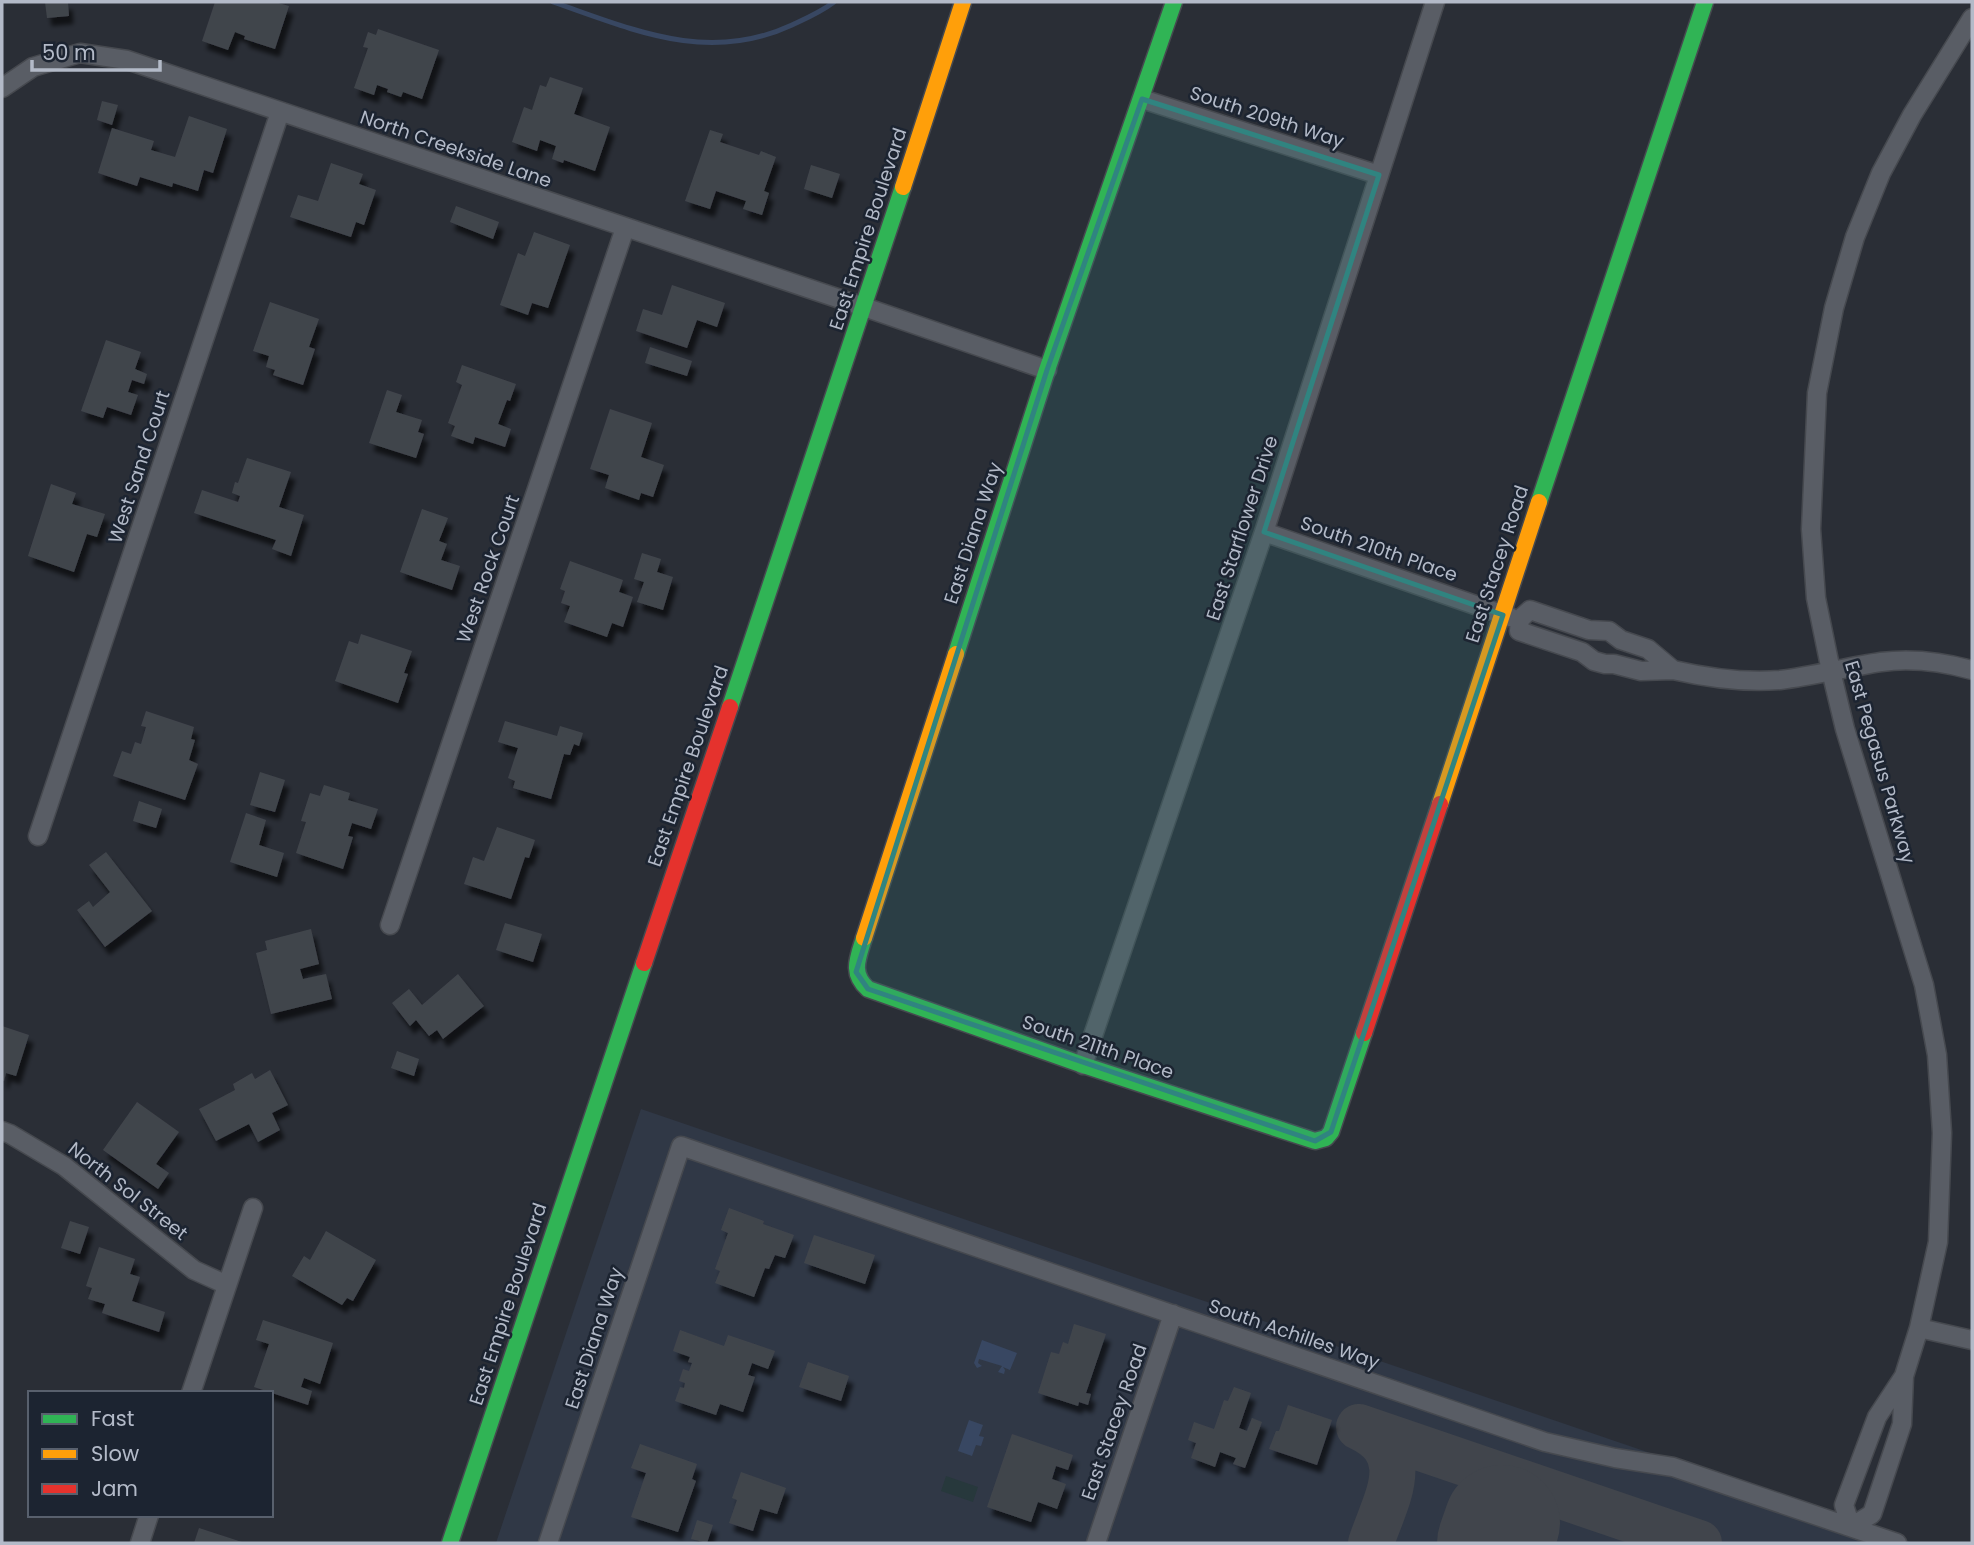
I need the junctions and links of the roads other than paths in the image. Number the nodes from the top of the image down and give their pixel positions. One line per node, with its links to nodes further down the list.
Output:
1 (963, 2): 11 (street, East Empire Boulevard)
2 (1174, 2): 7 (street, East Diana Way)
3 (1435, 2): 9 (street, East Starflower Drive)
4 (1705, 2): 14 (street, East Stacey Road)
5 (1972, 18): 19 (street, East Pegasus Parkway)
6 (2, 89): 8 (street, North Creekside Lane)
7 (1142, 99): 9 (street, South 209th Way); 12 (street, East Diana Way)
8 (280, 112): 10 (street, North Creekside Lane); 20 (street, West Sand Court)
9 (1379, 175): 13 (street, East Starflower Drive)
10 (625, 228): 11 (street, North Creekside Lane); 21 (street, West Rock Court)
11 (864, 307): 12 (street); 37 (street, East Empire Boulevard)
12 (1047, 370): 22 (street, East Diana Way)
13 (1264, 532): 14 (street, South 210th Place); 23 (street, East Starflower Drive)
14 (1511, 618): 15 (street, South 210th Place); 16 (street, South 210th Place); 25 (street, East Stacey Road)
15 (1589, 630): 16 (street); 17 (street, South 210th Place)
16 (1581, 652): 17 (street, South 210th Place)
17 (1672, 670): 19 (street, South 210th Place)
18 (1972, 670): 19 (street, South 210th Place)
19 (1831, 671): 30 (street, East Pegasus Parkway)
20 (38, 836)
21 (390, 925)
22 (860, 982): 23 (street, South 211th Place)
23 (1083, 1065): 25 (street, South 211th Place)
24 (2, 1131): 28 (street, North Sol Street)
25 (1326, 1138)
26 (681, 1146): 29 (street, South Achilles Way); 38 (street, East Diana Way)
27 (253, 1208): 28 (street)
28 (227, 1285): 33 (street)
29 (1173, 1314): 35 (street, South Achilles Way); 39 (street, East Stacey Road)
30 (1919, 1328): 31 (street); 32 (street, East Pegasus Parkway)
31 (1972, 1340)
32 (1904, 1376): 35 (street, East Pegasus Parkway); 35 (street, East Pegasus Parkway)
33 (192, 1391)
34 (148, 1517): 36 (street)
35 (1851, 1527): 40 (street, South Achilles Way)
36 (140, 1543)
37 (450, 1543)
38 (548, 1543)
39 (1096, 1543)
40 (1898, 1543)

